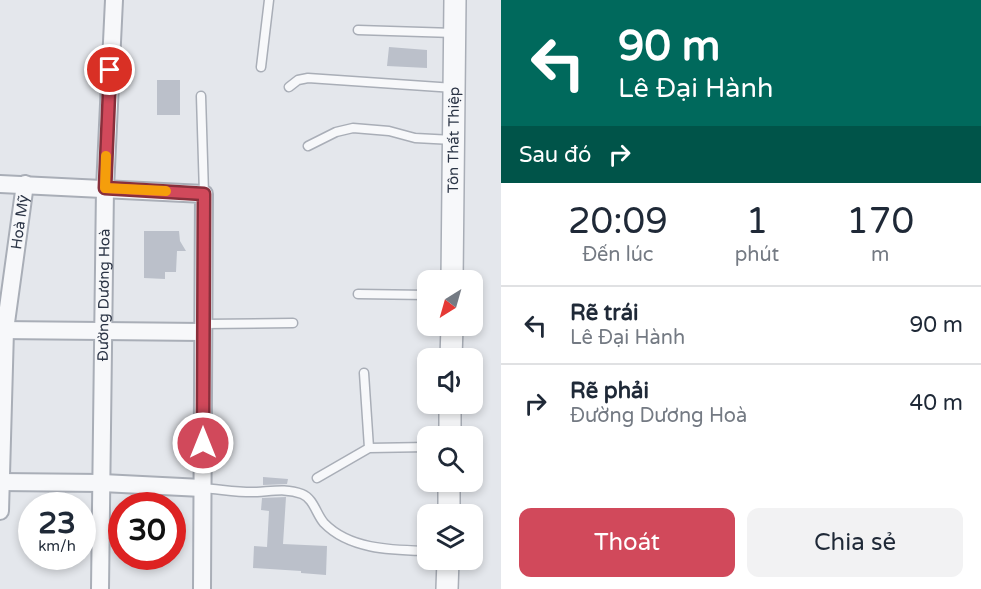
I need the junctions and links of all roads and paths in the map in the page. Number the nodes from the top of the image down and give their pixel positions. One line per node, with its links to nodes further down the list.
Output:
1 (114, 0): 14 (street, Đường Dương Hoà)
2 (269, 0): 6 (lane)
3 (455, 0): 5 (street, Tôn Thất Thiệp)
4 (358, 30): 5 (lane)
5 (455, 33): 8 (street, Tôn Thất Thiệp)
6 (261, 67)
7 (289, 87): 8 (lane)
8 (454, 88): 10 (street, Tôn Thất Thiệp)
9 (201, 96): 15 (lane)
10 (453, 140): 11 (lane); 16 (street, Tôn Thất Thiệp)
11 (309, 146)
12 (0, 184): 13 (street)
13 (25, 184): 14 (street); 21 (street, Hoà Mỹ)
14 (105, 188): 15 (street); 22 (street, Đường Dương Hoà)
15 (204, 194): 20 (street)
16 (452, 270)
17 (358, 294): 18 (lane)
18 (417, 295)
19 (293, 322): 20 (lane)
20 (203, 328): 22 (street); 29 (street)
21 (2, 330): 22 (street); 27 (street, Hoà Mỹ)
22 (104, 332): 28 (street, Đường Dương Hoà)
23 (364, 374): 25 (lane)
24 (417, 447): 25 (lane)
25 (369, 448): 26 (lane)
26 (317, 478)
27 (1, 482): 28 (street); 30 (street, Hoà Mỹ)
28 (102, 483): 29 (street); 33 (street, Đường Dương Hoà)
29 (202, 488): 31 (lane); 34 (street)
30 (0, 512)
31 (417, 551)
32 (448, 570): 35 (street)
33 (100, 589)
34 (201, 589)
35 (447, 589)

